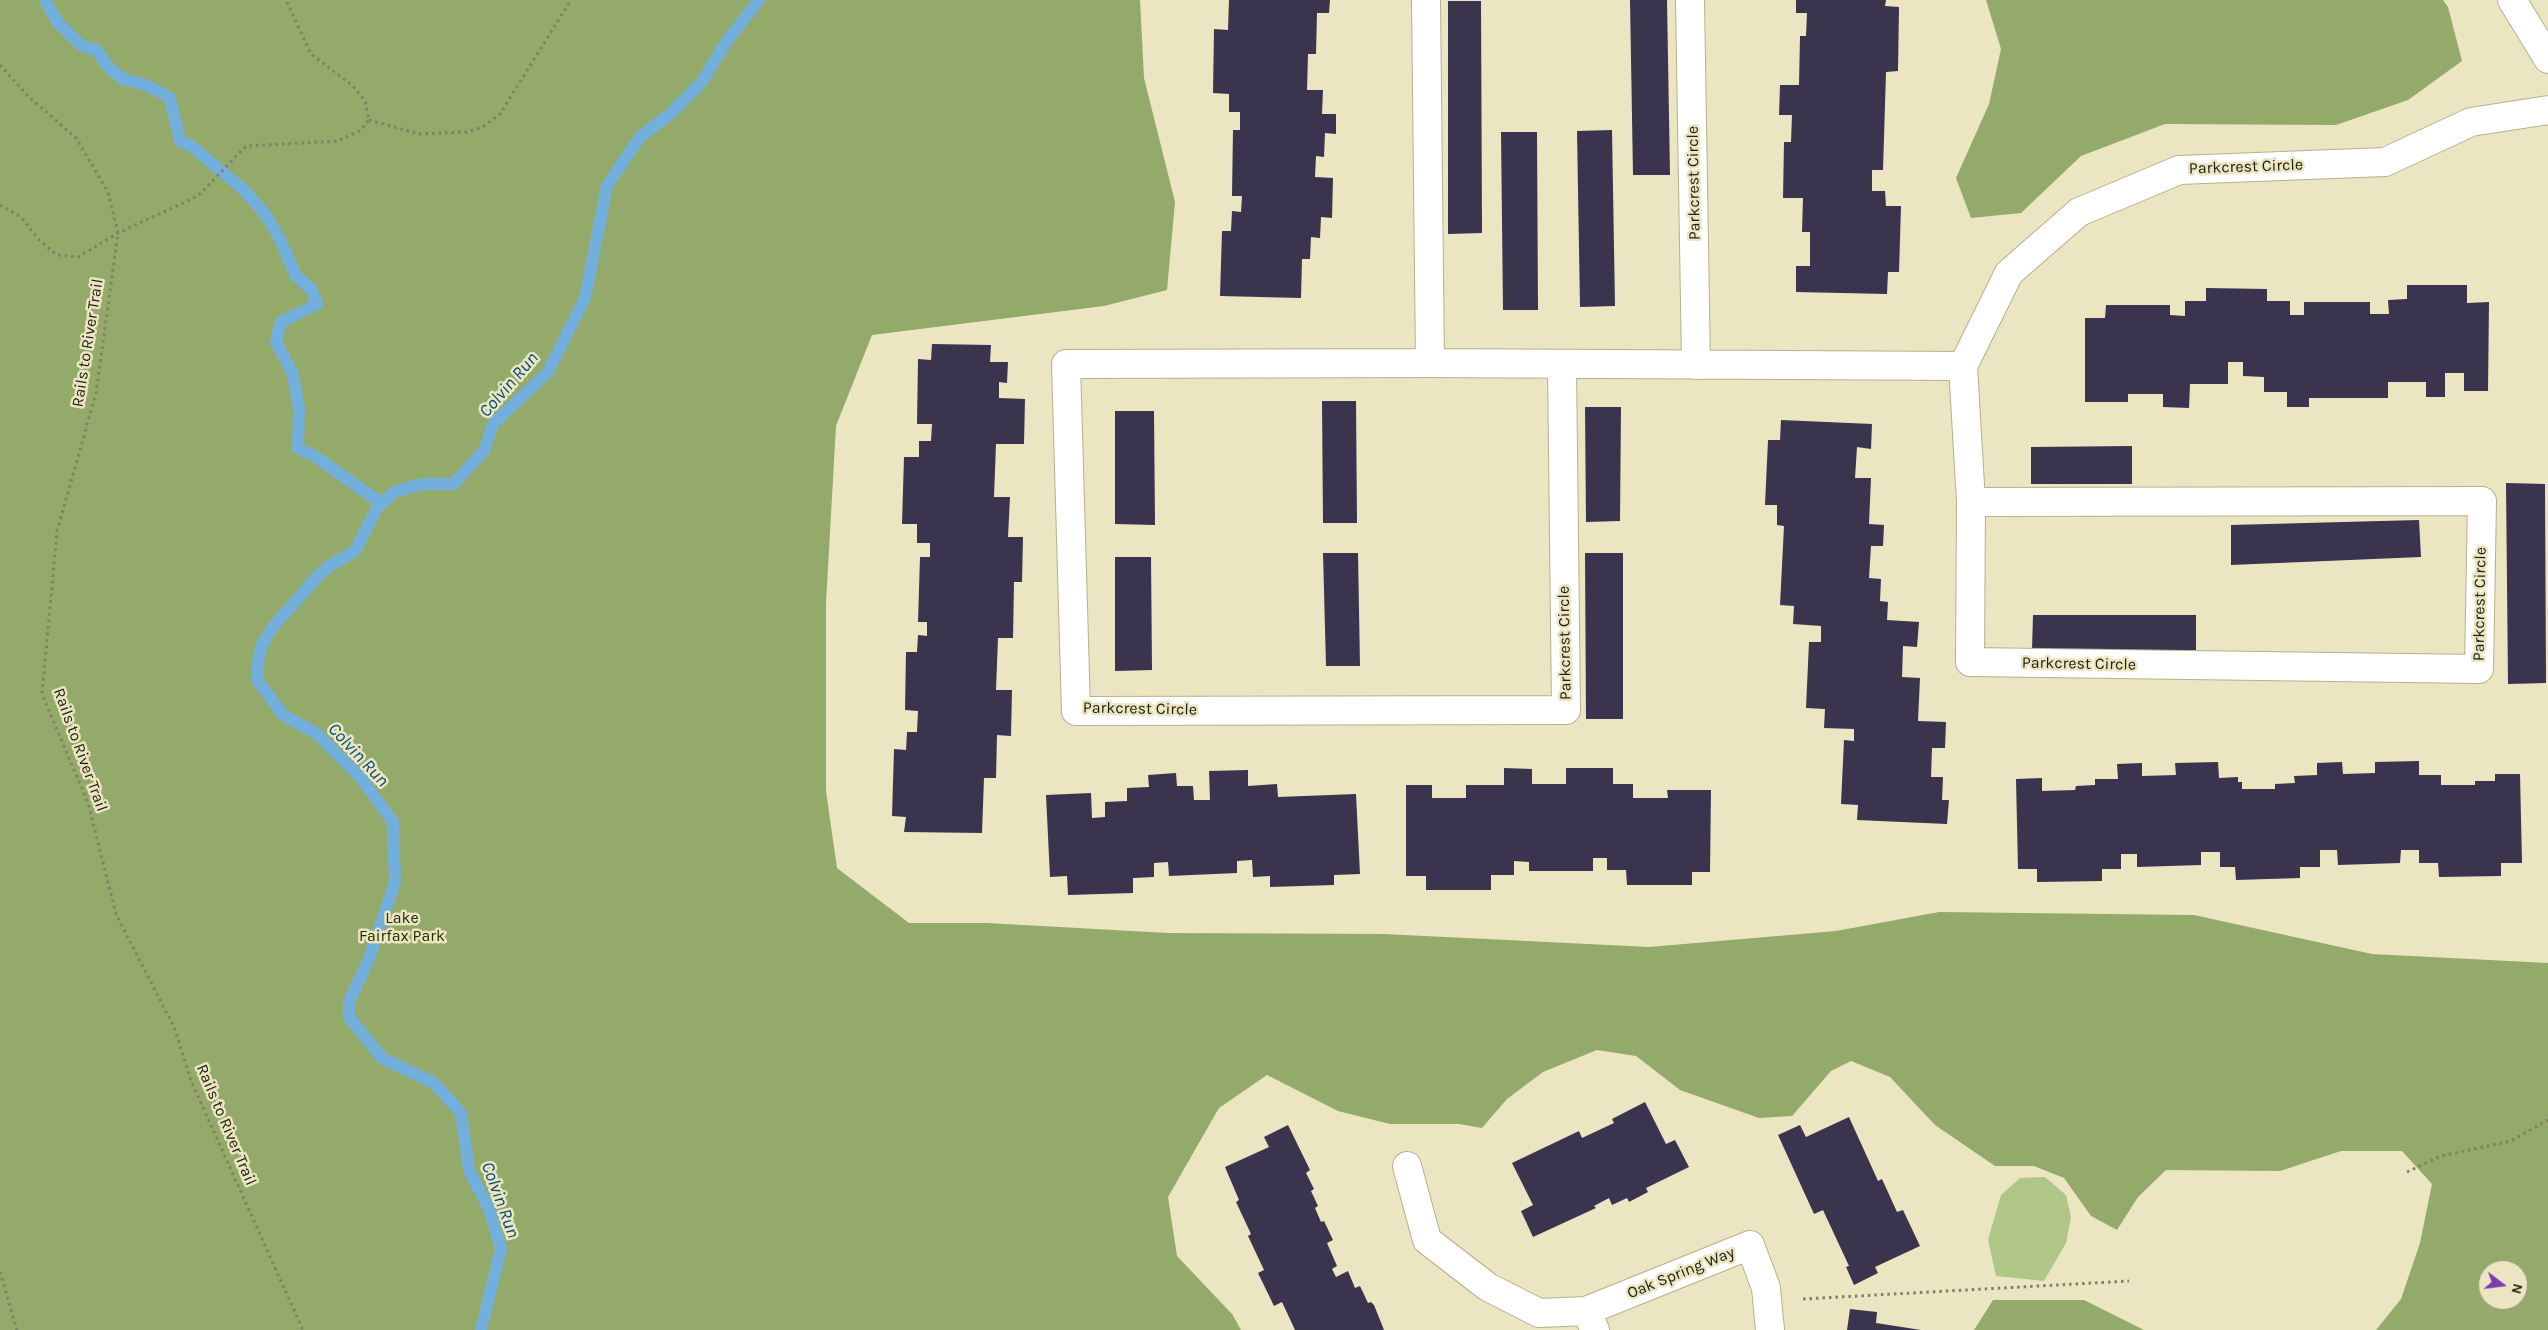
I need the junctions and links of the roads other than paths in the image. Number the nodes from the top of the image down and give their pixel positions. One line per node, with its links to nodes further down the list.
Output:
1 (1426, 0): 6 (street)
2 (1690, 0): 8 (street, Parkcrest Circle)
3 (2512, 0): 4 (street)
4 (2548, 59)
5 (2548, 110): 9 (street, Parkcrest Circle)
6 (1430, 363): 7 (street, Parkcrest Circle); 7 (street, Parkcrest Circle)
7 (1562, 365): 8 (street, Parkcrest Circle)
8 (1696, 365): 9 (street, Parkcrest Circle)
9 (1962, 366): 10 (street, Parkcrest Circle)
10 (1971, 502): 10 (street, Parkcrest Circle)
11 (1407, 1166): 12 (street, Oak Spring Way)
12 (1591, 1320): 13 (street, Oak Spring Way)
13 (1770, 1330)

